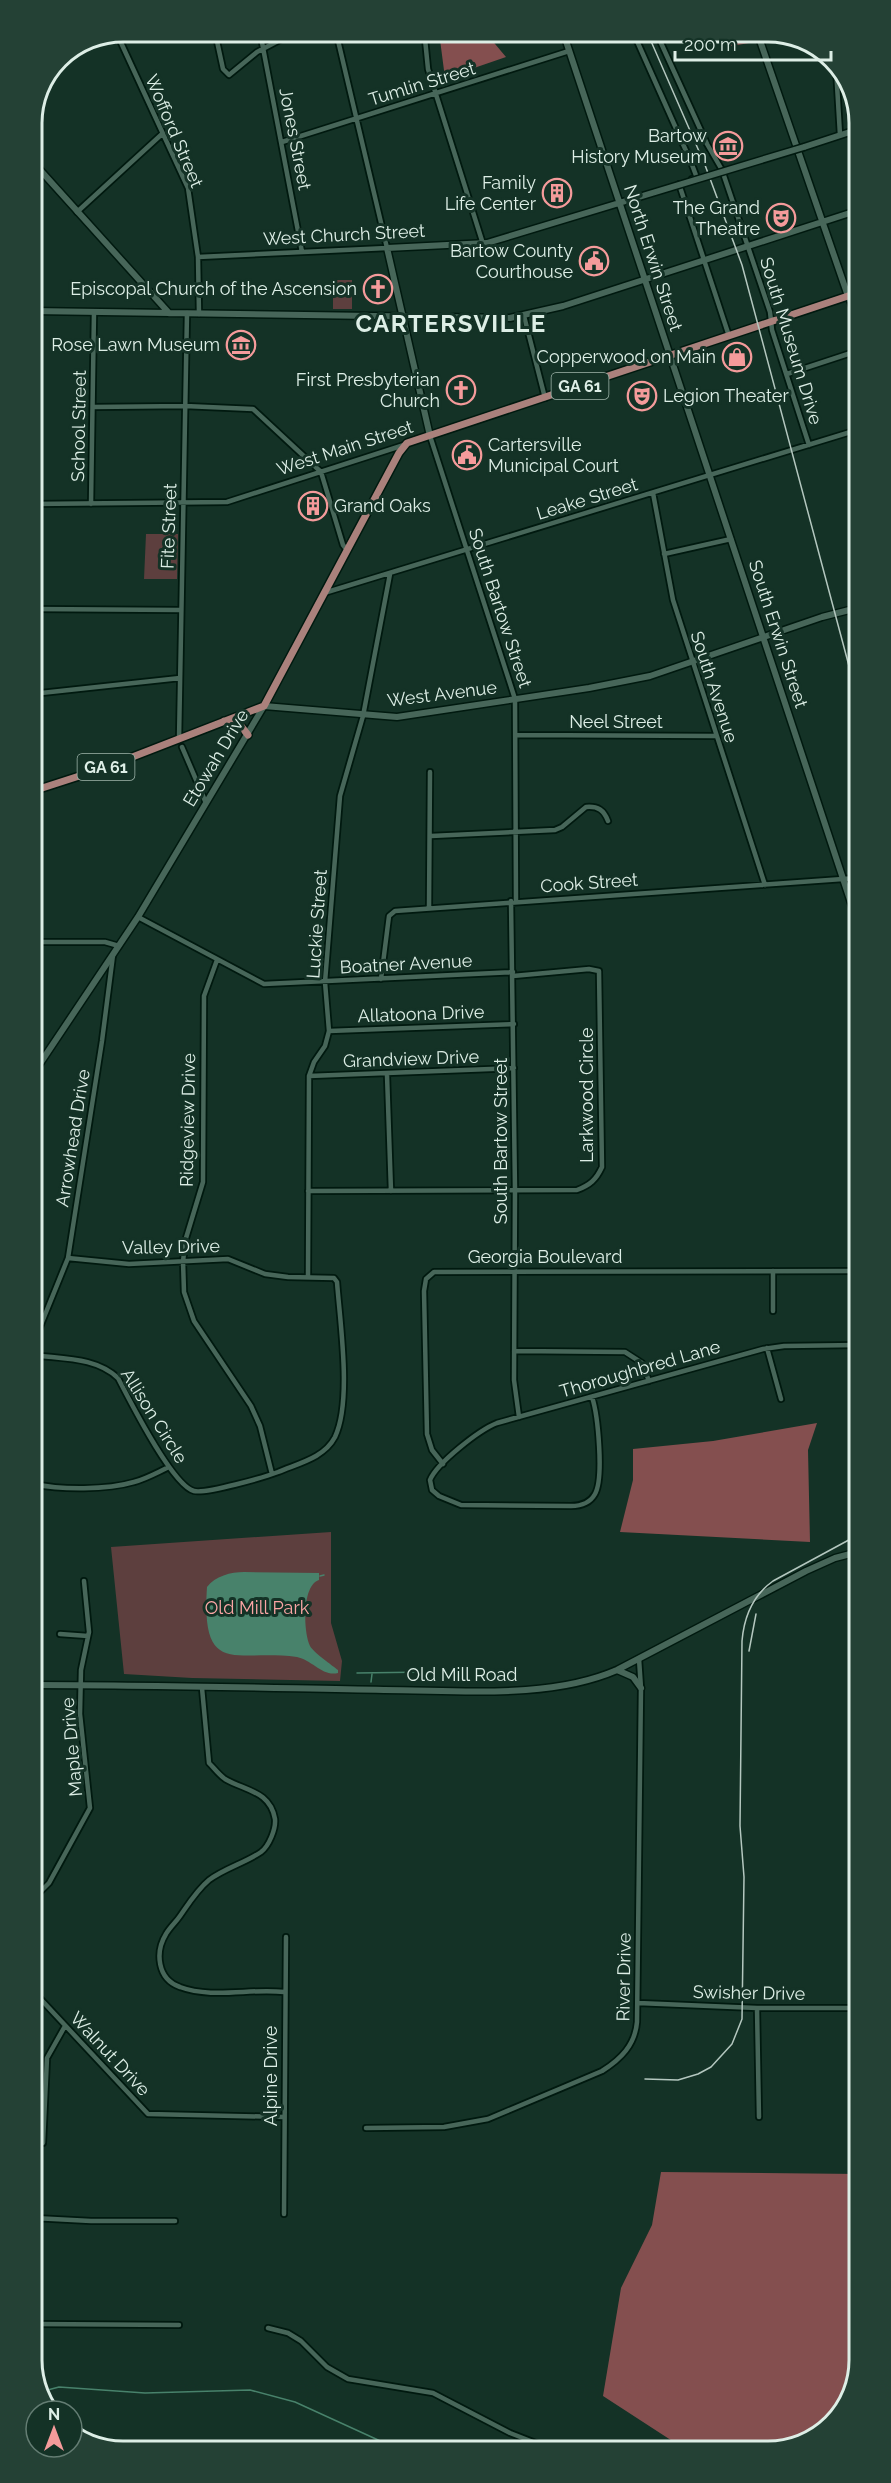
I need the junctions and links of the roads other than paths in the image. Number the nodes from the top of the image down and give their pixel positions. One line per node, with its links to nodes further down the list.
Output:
1 (121, 42): 17 (street, Wofford Street)
2 (217, 42): 11 (street)
3 (262, 42): 11 (street, Jones Street)
4 (276, 42): 11 (street)
5 (338, 42): 15 (street)
6 (426, 42): 14 (street)
7 (566, 42): 12 (street, North Erwin Street)
8 (637, 42): 32 (street)
9 (661, 42): 21 (street, South Museum Drive)
10 (761, 42): 20 (street)
11 (264, 48): 19 (street, Jones Street)
12 (569, 51): 14 (street, Tumlin Street); 23 (street, North Erwin Street)
13 (837, 81): 18 (street)
14 (437, 94): 15 (street, Tumlin Street); 27 (street)
15 (356, 119): 19 (street, Tumlin Street); 29 (street)
16 (849, 132): 18 (street, West Church Street)
17 (162, 135): 24 (street); 31 (street, Wofford Street)
18 (840, 135): 20 (street, West Church Street)
19 (282, 142): 30 (street, Jones Street)
20 (800, 147): 21 (street); 23 (street, West Church Street, bridge); 26 (street)
21 (722, 170): 28 (street, South Museum Drive)
22 (42, 172): 24 (street)
23 (619, 203): 27 (street, West Church Street); 33 (street, North Erwin Street)
24 (77, 212): 34 (street)
25 (849, 213): 26 (street)
26 (823, 222): 28 (street); 35 (street)
27 (483, 244): 29 (street, West Church Street)
28 (748, 246): 32 (street); 44 (street, South Museum Drive)
29 (387, 248): 30 (street, West Church Street); 43 (street)
30 (302, 252): 31 (street, West Church Street)
31 (198, 257): 41 (street, Wofford Street)
32 (705, 260): 33 (street); 45 (street)
33 (644, 279): 42 (street); 47 (street, North Erwin Street)
34 (153, 295): 38 (street); 39 (street)
35 (848, 296): 44 (main road, GA 61)
36 (42, 311): 37 (street)
37 (94, 312): 38 (street); 51 (street, School Street)
38 (149, 313): 39 (street)
39 (169, 313): 40 (street)
40 (187, 314): 41 (street); 50 (street, Fite Street)
41 (199, 314): 43 (street)
42 (524, 316): 43 (street); 49 (street)
43 (403, 317): 53 (street)
44 (771, 321): 45 (main road, West Main Street / GA 61); 48 (street, South Museum Drive)
45 (729, 336): 47 (main road, West Main Street / GA 61)
46 (849, 354): 48 (street)
47 (669, 356): 49 (main road, West Main Street / GA 61); 57 (street, South Erwin Street)
48 (787, 374): 54 (street, South Museum Drive)
49 (545, 398): 53 (main road, West Main Street / GA 61)
50 (184, 406): 51 (street); 56 (street); 61 (street, Fite Street)
51 (93, 407): 60 (street, School Street)
52 (849, 432): 54 (street, Leake Street)
53 (430, 436): 55 (main road, West Main Street / GA 61); 64 (street, South Bartow Street)
54 (809, 445): 57 (street, Leake Street)
55 (404, 446): 56 (street, West Main Street); 63 (main road, Etowah Drive)
56 (321, 472): 61 (street, West Main Street); 63 (street)
57 (710, 475): 58 (street, Leake Street); 62 (street, South Erwin Street)
58 (653, 493): 64 (street, Leake Street); 65 (street, South Avenue)
59 (42, 504): 60 (street, West Main Street)
60 (91, 504): 61 (street, West Main Street)
61 (183, 504): 69 (street, Fite Street)
62 (730, 539): 65 (street); 71 (street, South Erwin Street)
63 (347, 550): 67 (main road, Etowah Drive)
64 (467, 550): 66 (street, Leake Street); 75 (street, South Bartow Street)
65 (664, 554): 72 (street, South Avenue)
66 (390, 574): 67 (street, Leake Street); 77 (street, Luckie Street)
67 (324, 593): 76 (main road, Etowah Drive)
68 (42, 609): 69 (street)
69 (180, 610): 73 (street, Fite Street)
70 (849, 610): 71 (street, West Avenue)
71 (763, 637): 72 (street, West Avenue); 89 (street, South Erwin Street)
72 (692, 662): 75 (street, West Avenue); 81 (street, South Avenue)
73 (180, 678): 74 (street); 82 (street, Fite Street)
74 (42, 693)
75 (515, 699): 77 (street, West Avenue); 80 (street, South Bartow Street)
76 (264, 706): 77 (street, West Avenue); 78 (main road, West Avenue / GA 61); 79 (street, Etowah Drive)
77 (363, 716): 103 (street, Luckie Street)
78 (224, 721): 79 (main road); 82 (main road, West Avenue / GA 61)
79 (248, 735): 85 (street, Etowah Drive)
80 (517, 735): 81 (street, Neel Street); 87 (street, South Bartow Street)
81 (715, 736): 91 (street, South Avenue)
82 (181, 743): 84 (main road, West Avenue / GA 61); 85 (street, Fite Street)
83 (430, 772): 88 (street)
84 (42, 788)
85 (207, 803): 95 (street, Etowah Drive)
86 (608, 821): 87 (street)
87 (516, 831): 88 (street); 93 (street, South Bartow Street)
88 (431, 836): 94 (street)
89 (843, 879): 90 (street, Cook Street); 91 (street, Cook Street); 92 (street, South Erwin Street)
90 (849, 879)
91 (765, 885): 93 (street, Cook Street)
92 (849, 897)
93 (513, 901): 94 (street, Cook Street); 101 (street, South Bartow Street)
94 (429, 908): 102 (street, Cook Street)
95 (138, 917): 97 (street, Etowah Drive); 99 (street, Boatner Avenue)
96 (42, 942): 97 (street)
97 (119, 946): 98 (street, Etowah Drive)
98 (113, 955): 106 (street, Etowah Drive); 113 (street, Arrowhead Drive)
99 (217, 960): 103 (street, Boatner Avenue); 114 (street, Ridgeview Drive)
100 (599, 971): 101 (street, Boatner Avenue); 110 (street, Larkwood Circle)
101 (513, 974): 102 (street, Boatner Avenue); 104 (street, South Bartow Street)
102 (381, 979): 103 (street, Boatner Avenue)
103 (325, 982): 105 (street, Luckie Street)
104 (514, 1024): 105 (street, Allatoona Drive); 107 (street, South Bartow Street)
105 (329, 1031): 109 (street, Luckie Street)
106 (42, 1061)
107 (514, 1068): 108 (street, Grandview Drive); 110 (street, South Bartow Street)
108 (387, 1075): 109 (street, Grandview Drive); 112 (street)
109 (309, 1076): 111 (street, Luckie Street)
110 (516, 1190): 112 (street, Larkwood Circle); 115 (street, South Bartow Street)
111 (308, 1191): 112 (street, Larkwood Circle); 118 (street, Luckie Street)
112 (391, 1191)
113 (68, 1258): 114 (street, Valley Drive); 120 (street, Arrowhead Drive)
114 (183, 1261): 118 (street, Valley Drive); 131 (street, Ridgeview Drive)
115 (514, 1270): 116 (street, Georgia Boulevard); 123 (street, South Bartow Street); 129 (street, Georgia Boulevard)
116 (772, 1271): 117 (street, Georgia Boulevard); 119 (street)
117 (849, 1271)
118 (308, 1277): 131 (street, Allison Circle)
119 (773, 1311)
120 (42, 1322)
121 (849, 1345): 122 (street, Thoroughbred Lane)
122 (767, 1348): 125 (street, Thoroughbred Lane); 127 (street)
123 (514, 1351): 125 (street); 128 (street, South Bartow Street)
124 (42, 1356): 130 (street, Allison Circle)
125 (649, 1381): 126 (street, Thoroughbred Lane)
126 (592, 1397): 128 (street, Thoroughbred Lane); 129 (street)
127 (781, 1399)
128 (519, 1417): 129 (street, Thoroughbred Lane)
129 (443, 1464)
130 (169, 1467): 131 (street, Allison Circle); 132 (street)
131 (272, 1474)
132 (42, 1485)
133 (849, 1554): 137 (street, Old Mill Road)
134 (84, 1581): 136 (street, Maple Drive)
135 (60, 1634): 136 (street)
136 (88, 1636): 140 (street, Maple Drive)
137 (639, 1659): 138 (street, Old Mill Road); 142 (street, River Drive)
138 (617, 1670): 141 (street, Old Mill Road); 142 (street)
139 (42, 1685): 140 (street, Old Mill Road)
140 (81, 1685): 141 (street, Old Mill Road); 143 (street, Maple Drive)
141 (202, 1688): 145 (street)
142 (641, 1688): 147 (street, River Drive)
143 (42, 1890)
144 (286, 1937): 145 (street, Alpine Drive)
145 (284, 1992): 151 (street, Alpine Drive)
146 (42, 2001): 150 (street, Walnut Drive)
147 (638, 2003): 148 (street, Swisher Drive); 153 (street, River Drive)
148 (757, 2008): 149 (street, Swisher Drive); 152 (street)
149 (849, 2008)
150 (65, 2026): 151 (street, Walnut Drive); 154 (street)
151 (284, 2117): 155 (street, Alpine Drive)
152 (759, 2117)
153 (366, 2128)
154 (42, 2143)
155 (284, 2214)
156 (42, 2219): 157 (street)
157 (175, 2222)
158 (42, 2324): 159 (street)
159 (179, 2325)
160 (268, 2328): 161 (street)
161 (530, 2441)

